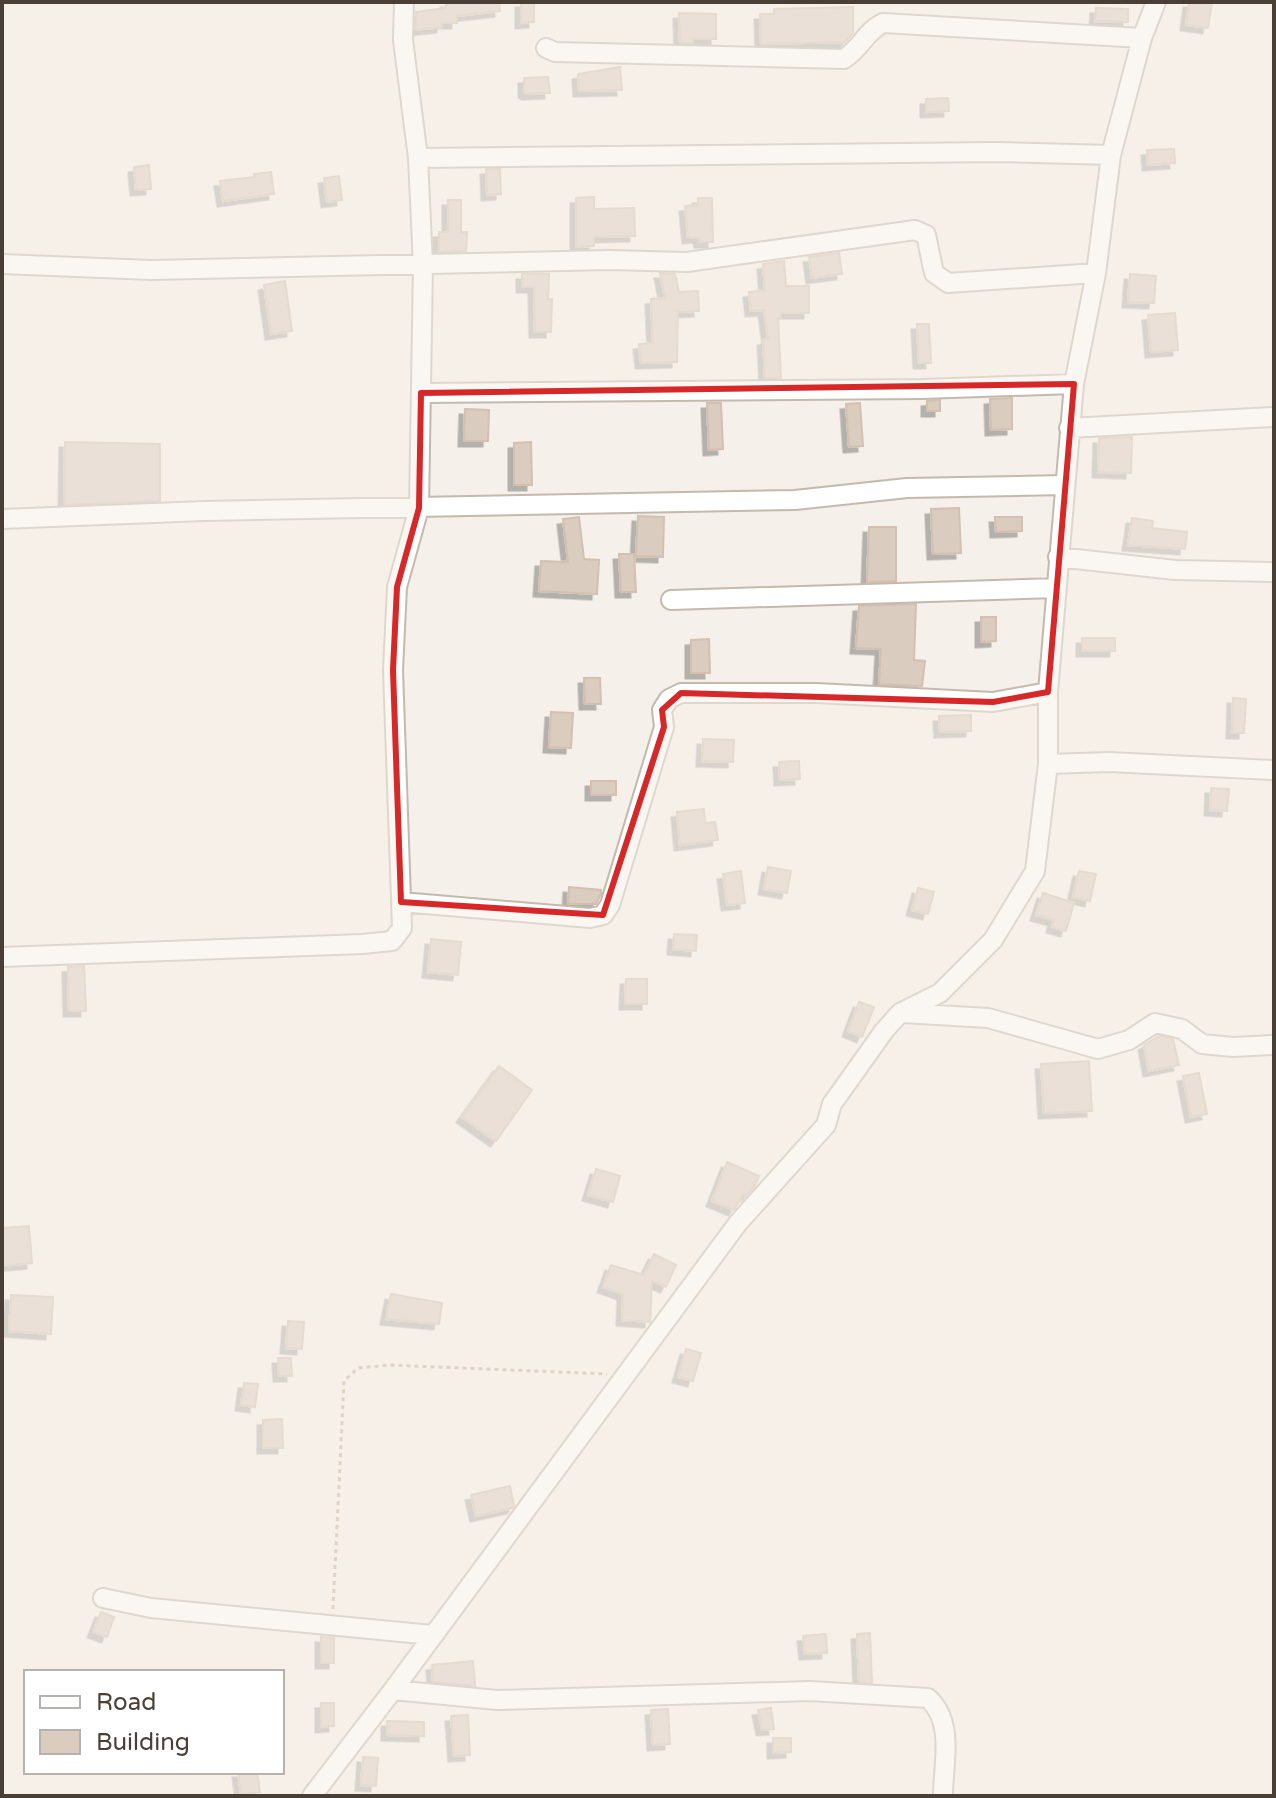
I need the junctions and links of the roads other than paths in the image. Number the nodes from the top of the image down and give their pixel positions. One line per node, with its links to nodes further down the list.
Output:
1 (404, 2): 6 (street)
2 (1156, 2): 3 (street)
3 (1142, 38): 4 (street); 5 (street)
4 (546, 48)
5 (1111, 155): 6 (street); 9 (street)
6 (418, 158): 8 (street)
7 (2, 264): 8 (street)
8 (423, 265): 9 (street); 11 (street)
9 (1096, 273): 10 (street)
10 (1074, 384): 11 (street); 13 (street)
11 (421, 393): 15 (street)
12 (1274, 417): 13 (street)
13 (1069, 428): 14 (street)
14 (1065, 485): 15 (street); 17 (street)
15 (419, 508): 16 (street); 24 (street)
16 (2, 519)
17 (1058, 557): 18 (street); 19 (street)
18 (1274, 572)
19 (1057, 588): 20 (street); 21 (street)
20 (671, 600)
21 (1048, 692): 22 (street); 24 (street)
22 (1048, 764): 23 (street); 26 (street)
23 (1274, 770)
24 (401, 902): 25 (street)
25 (2, 957)
26 (900, 1013): 27 (street); 29 (street)
27 (1274, 1045)
28 (103, 1598): 29 (street)
29 (432, 1635): 30 (street)
30 (393, 1690): 31 (street); 32 (street)
31 (312, 1796)
32 (943, 1796)

